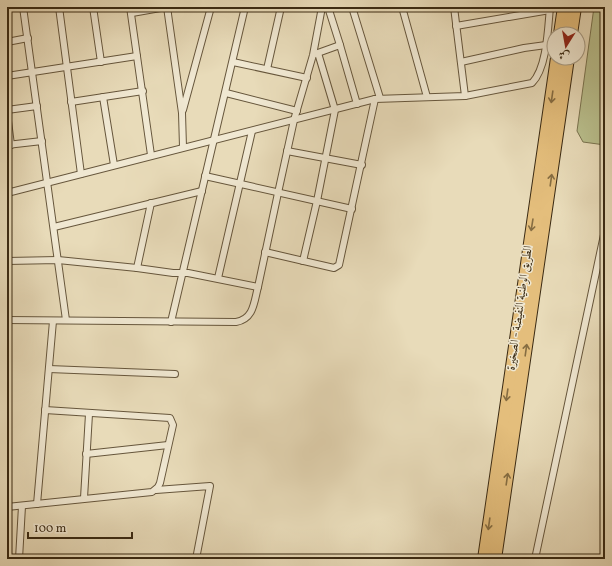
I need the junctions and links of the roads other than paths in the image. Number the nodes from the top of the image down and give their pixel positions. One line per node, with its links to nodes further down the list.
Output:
1 (23, 7): 21 (street)
2 (59, 7): 32 (street)
3 (93, 7): 27 (street)
4 (166, 7): 16 (street); 49 (street)
5 (211, 7): 49 (street)
6 (245, 7): 28 (street)
7 (281, 7): 33 (street)
8 (322, 7): 25 (street)
9 (328, 7): 23 (street)
10 (352, 7): 42 (street)
11 (402, 7): 41 (street)
12 (454, 7): 17 (street)
13 (564, 7): 19 (highway)
14 (575, 7): 20 (highway)
15 (550, 9): 17 (street); 18 (street)
16 (131, 10): 26 (street)
17 (456, 26): 29 (street)
18 (548, 26)
19 (561, 26)
20 (573, 26)
21 (28, 38): 22 (street); 34 (street)
22 (7, 42)
23 (340, 45): 25 (street); 44 (street)
24 (546, 45): 29 (street); 39 (street)
25 (316, 54): 36 (street); 46 (street)
26 (137, 56): 27 (street); 37 (street)
27 (101, 62): 32 (street)
28 (233, 62): 33 (street); 38 (street)
29 (461, 62): 39 (street)
30 (556, 66): 98 (highway, الطريق الوطنية النفيضة - الصخيرة, one-way to 98)
31 (567, 66): 99 (highway, الطريق الوطنية النفيضة - الصخيرة, one-way to 31)
32 (67, 67): 34 (street); 43 (street)
33 (267, 69): 36 (street)
34 (33, 72): 35 (street); 45 (street)
35 (7, 76)
36 (307, 78): 47 (street)
37 (143, 91): 40 (street); 57 (street)
38 (226, 93): 47 (street); 52 (street)
39 (465, 96): 41 (street)
40 (103, 97): 43 (street); 59 (street)
41 (427, 97): 42 (street)
42 (378, 99): 44 (street); 60 (street)
43 (71, 102): 61 (street)
44 (357, 104): 46 (street)
45 (37, 106): 48 (street); 53 (street)
46 (335, 110): 50 (street); 58 (street)
47 (297, 111): 50 (street)
48 (7, 112): 54 (street)
49 (182, 113): 55 (street)
50 (294, 120): 51 (street); 56 (street)
51 (252, 130): 52 (street); 64 (street)
52 (214, 140): 55 (street); 62 (street)
53 (42, 141): 54 (street); 63 (street)
54 (9, 145)
55 (183, 147): 57 (street)
56 (287, 151): 58 (street); 67 (street)
57 (151, 155): 59 (street)
58 (326, 158): 60 (street); 68 (street)
59 (114, 165): 61 (street)
60 (362, 165): 70 (street)
61 (81, 174): 63 (street)
62 (206, 176): 64 (street); 65 (street)
63 (47, 182): 66 (street); 71 (street)
64 (240, 184): 67 (street); 79 (street)
65 (202, 191): 69 (street); 78 (street)
66 (7, 193)
67 (278, 193): 68 (street); 73 (street)
68 (317, 201): 70 (street); 76 (street)
69 (151, 204): 71 (street); 77 (street)
70 (352, 209): 76 (street)
71 (54, 227): 74 (street)
72 (605, 230): 100 (street)
73 (265, 252): 76 (street); 80 (street)
74 (58, 260): 75 (street); 77 (street); 83 (street)
75 (7, 261)
76 (303, 261)
77 (137, 268): 78 (street)
78 (183, 272): 79 (street); 84 (street)
79 (218, 278): 80 (street)
80 (258, 287): 84 (street)
81 (7, 320): 82 (street)
82 (53, 320): 83 (street); 85 (street)
83 (66, 320): 84 (street)
84 (171, 322)
85 (49, 369): 86 (street); 87 (street)
86 (175, 374)
87 (45, 410): 88 (street); 93 (street)
88 (89, 414): 89 (street); 90 (street)
89 (168, 445): 90 (street); 91 (street)
90 (86, 454): 92 (street)
91 (156, 490): 92 (street); 97 (street)
92 (84, 498): 93 (street)
93 (37, 504): 94 (street)
94 (22, 506): 95 (street); 96 (street)
95 (7, 507)
96 (19, 559)
97 (196, 559)
98 (484, 559)
99 (495, 559)
100 (535, 559)

